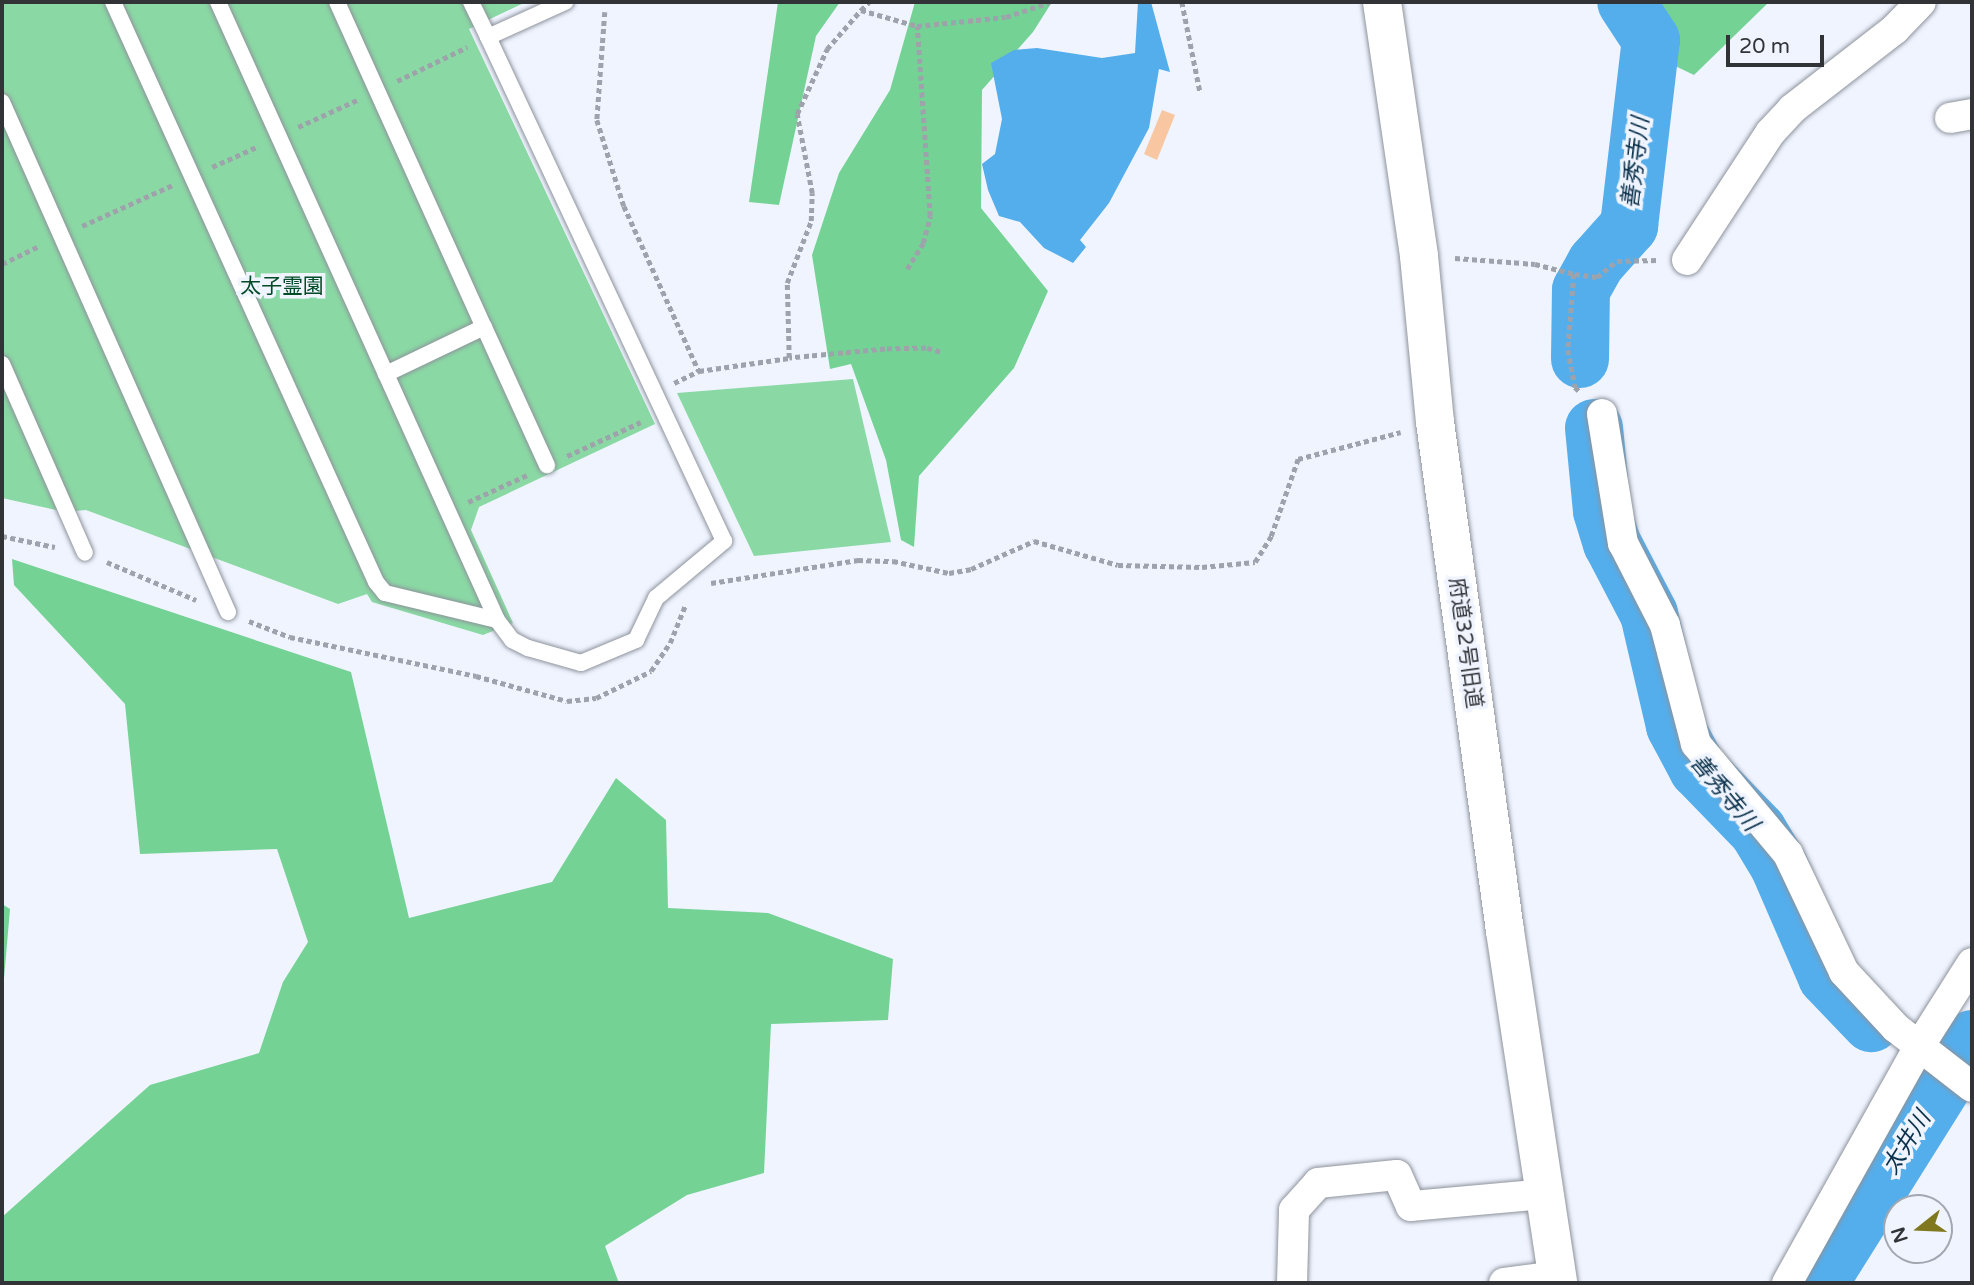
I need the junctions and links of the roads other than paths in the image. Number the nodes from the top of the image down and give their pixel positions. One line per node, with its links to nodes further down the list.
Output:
1 (113, 2): 18 (lane)
2 (218, 2): 13 (lane)
3 (337, 2): 11 (lane)
4 (471, 2): 8 (lane)
5 (565, 2): 8 (lane)
6 (1382, 2): 22 (street, 府道32号旧道)
7 (1921, 2): 10 (street)
8 (488, 37): 18 (lane)
9 (2, 102): 17 (lane)
10 (1687, 260)
11 (484, 327): 13 (lane); 15 (lane)
12 (2, 364): 16 (lane)
13 (386, 374): 18 (lane)
14 (1602, 414): 20 (street)
15 (547, 465)
16 (85, 553)
17 (228, 612)
18 (497, 620)
19 (1972, 963): 20 (street)
20 (1927, 1049): 21 (street); 26 (street)
21 (1972, 1087)
22 (1545, 1194): 23 (street, 府道32号旧道); 24 (street)
23 (1558, 1280): 25 (street)
24 (1292, 1283)
25 (1504, 1283)
26 (1787, 1283)

